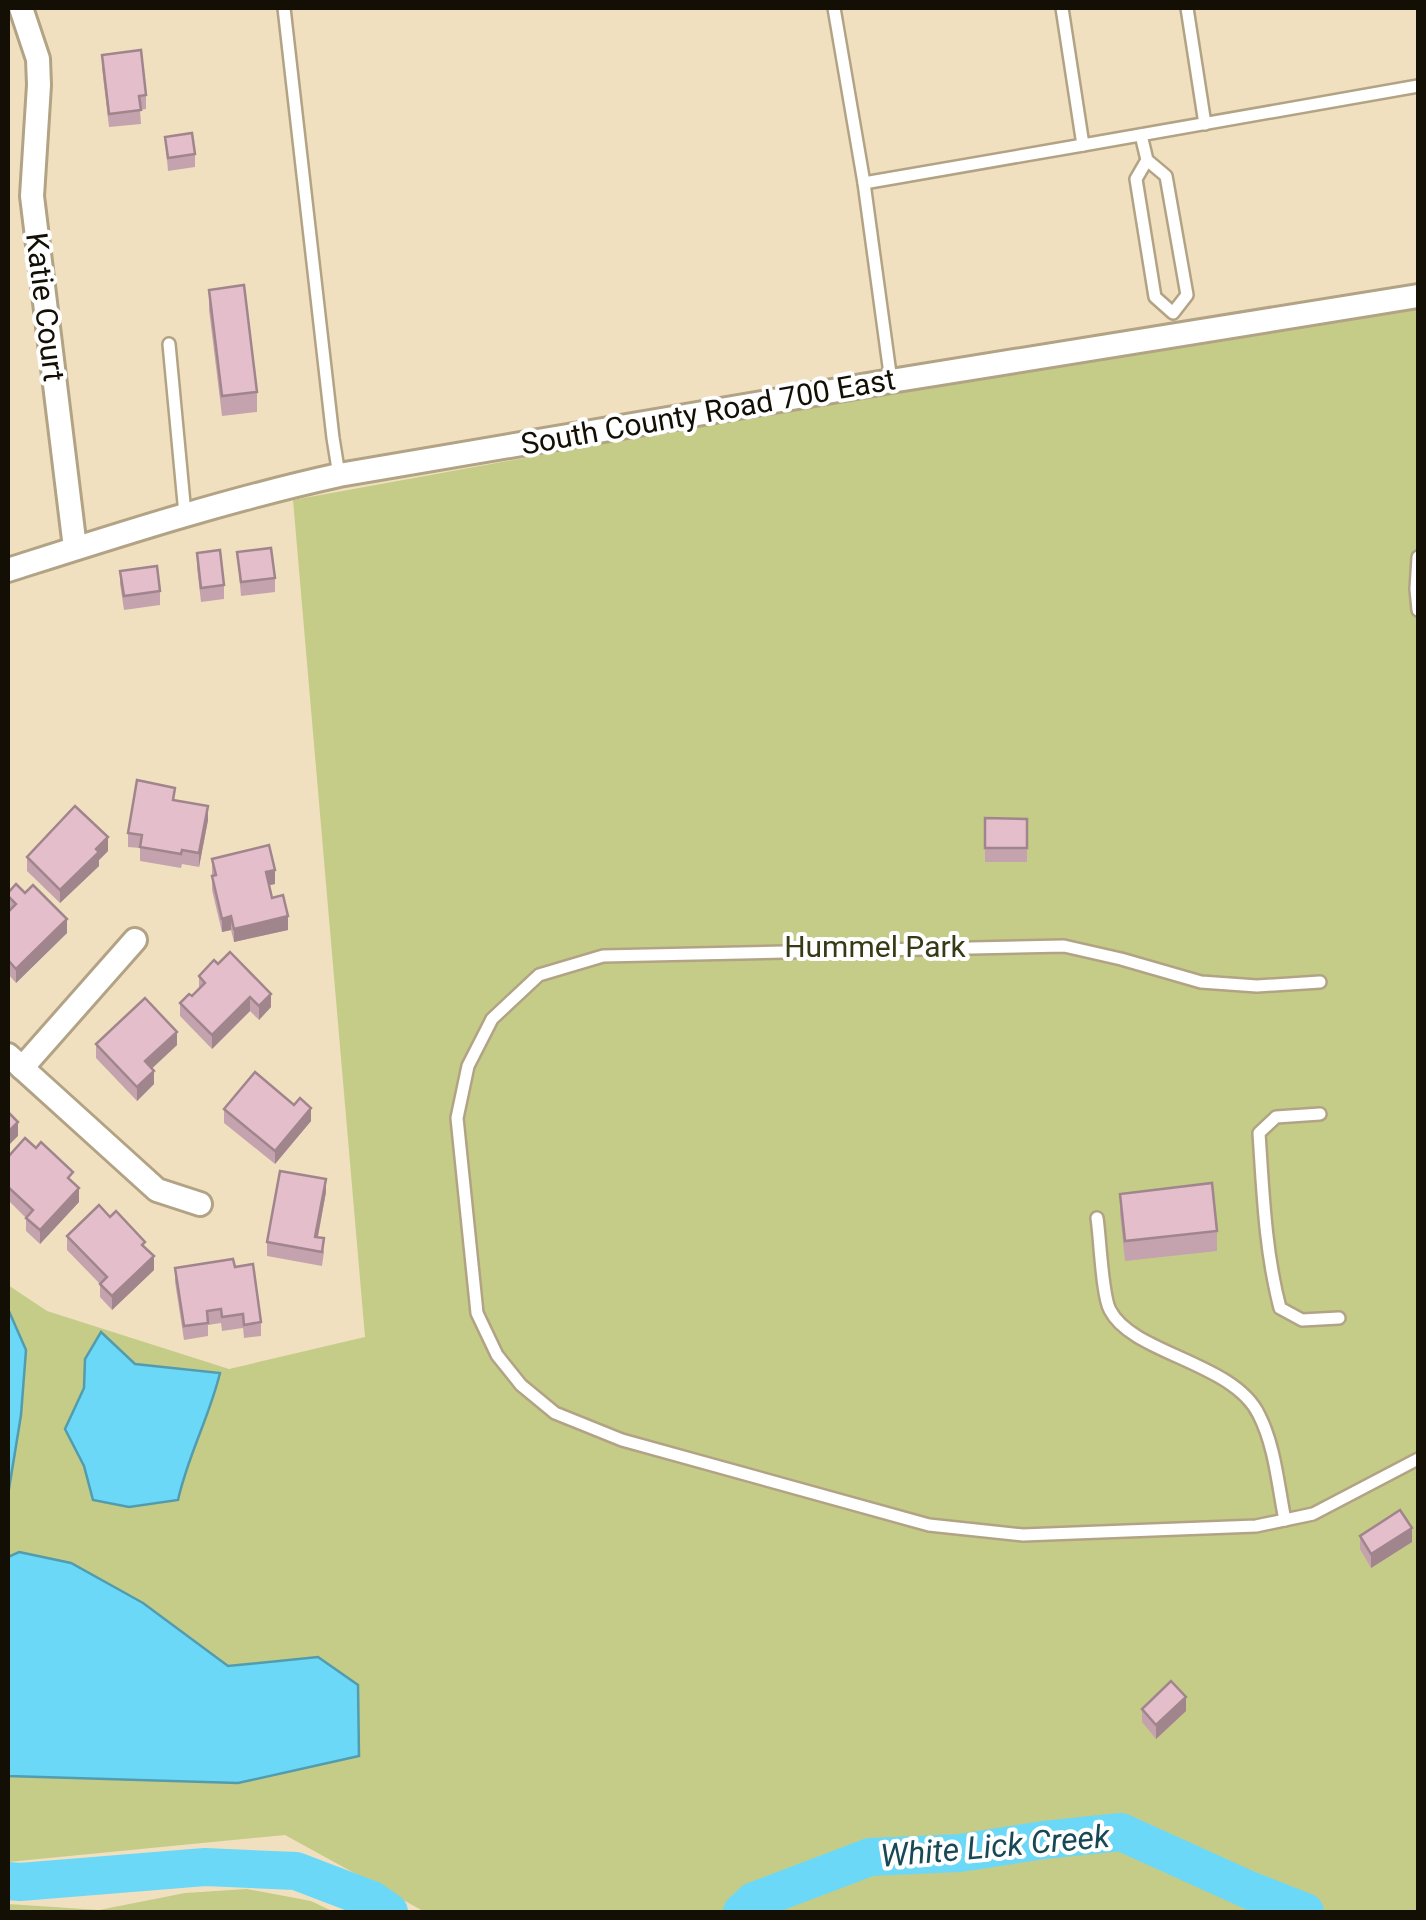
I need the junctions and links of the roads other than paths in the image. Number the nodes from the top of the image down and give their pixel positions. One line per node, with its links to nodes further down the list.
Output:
1 (21, 8): 18 (street, Katie Court)
2 (284, 8): 16 (lane)
3 (834, 8): 11 (lane)
4 (1062, 8): 9 (lane)
5 (1187, 8): 7 (lane)
6 (1418, 86): 7 (lane)
7 (1205, 124): 8 (lane)
8 (1142, 135): 9 (lane); 10 (lane)
9 (1083, 145): 11 (lane)
10 (1147, 160): 13 (lane); 13 (lane)
11 (864, 183): 15 (lane)
12 (1418, 296): 13 (street, South County Road 700 East)
13 (1175, 324): 15 (street, South County Road 700 East)
14 (168, 344): 17 (lane)
15 (891, 380): 16 (street, South County Road 700 East)
16 (339, 475): 17 (street, South County Road 700 East)
17 (185, 514): 18 (street, South County Road 700 East)
18 (75, 548): 20 (street, South County Road 700 East)
19 (1418, 557): 21 (lane)
20 (8, 570)
21 (1418, 610)
22 (135, 940): 24 (street)
23 (1314, 982): 30 (lane)
24 (14, 1062): 26 (street)
25 (1320, 1114): 28 (lane)
26 (200, 1204)
27 (1097, 1218): 30 (lane)
28 (1339, 1318)
29 (1418, 1459): 30 (lane)
30 (1285, 1520)

